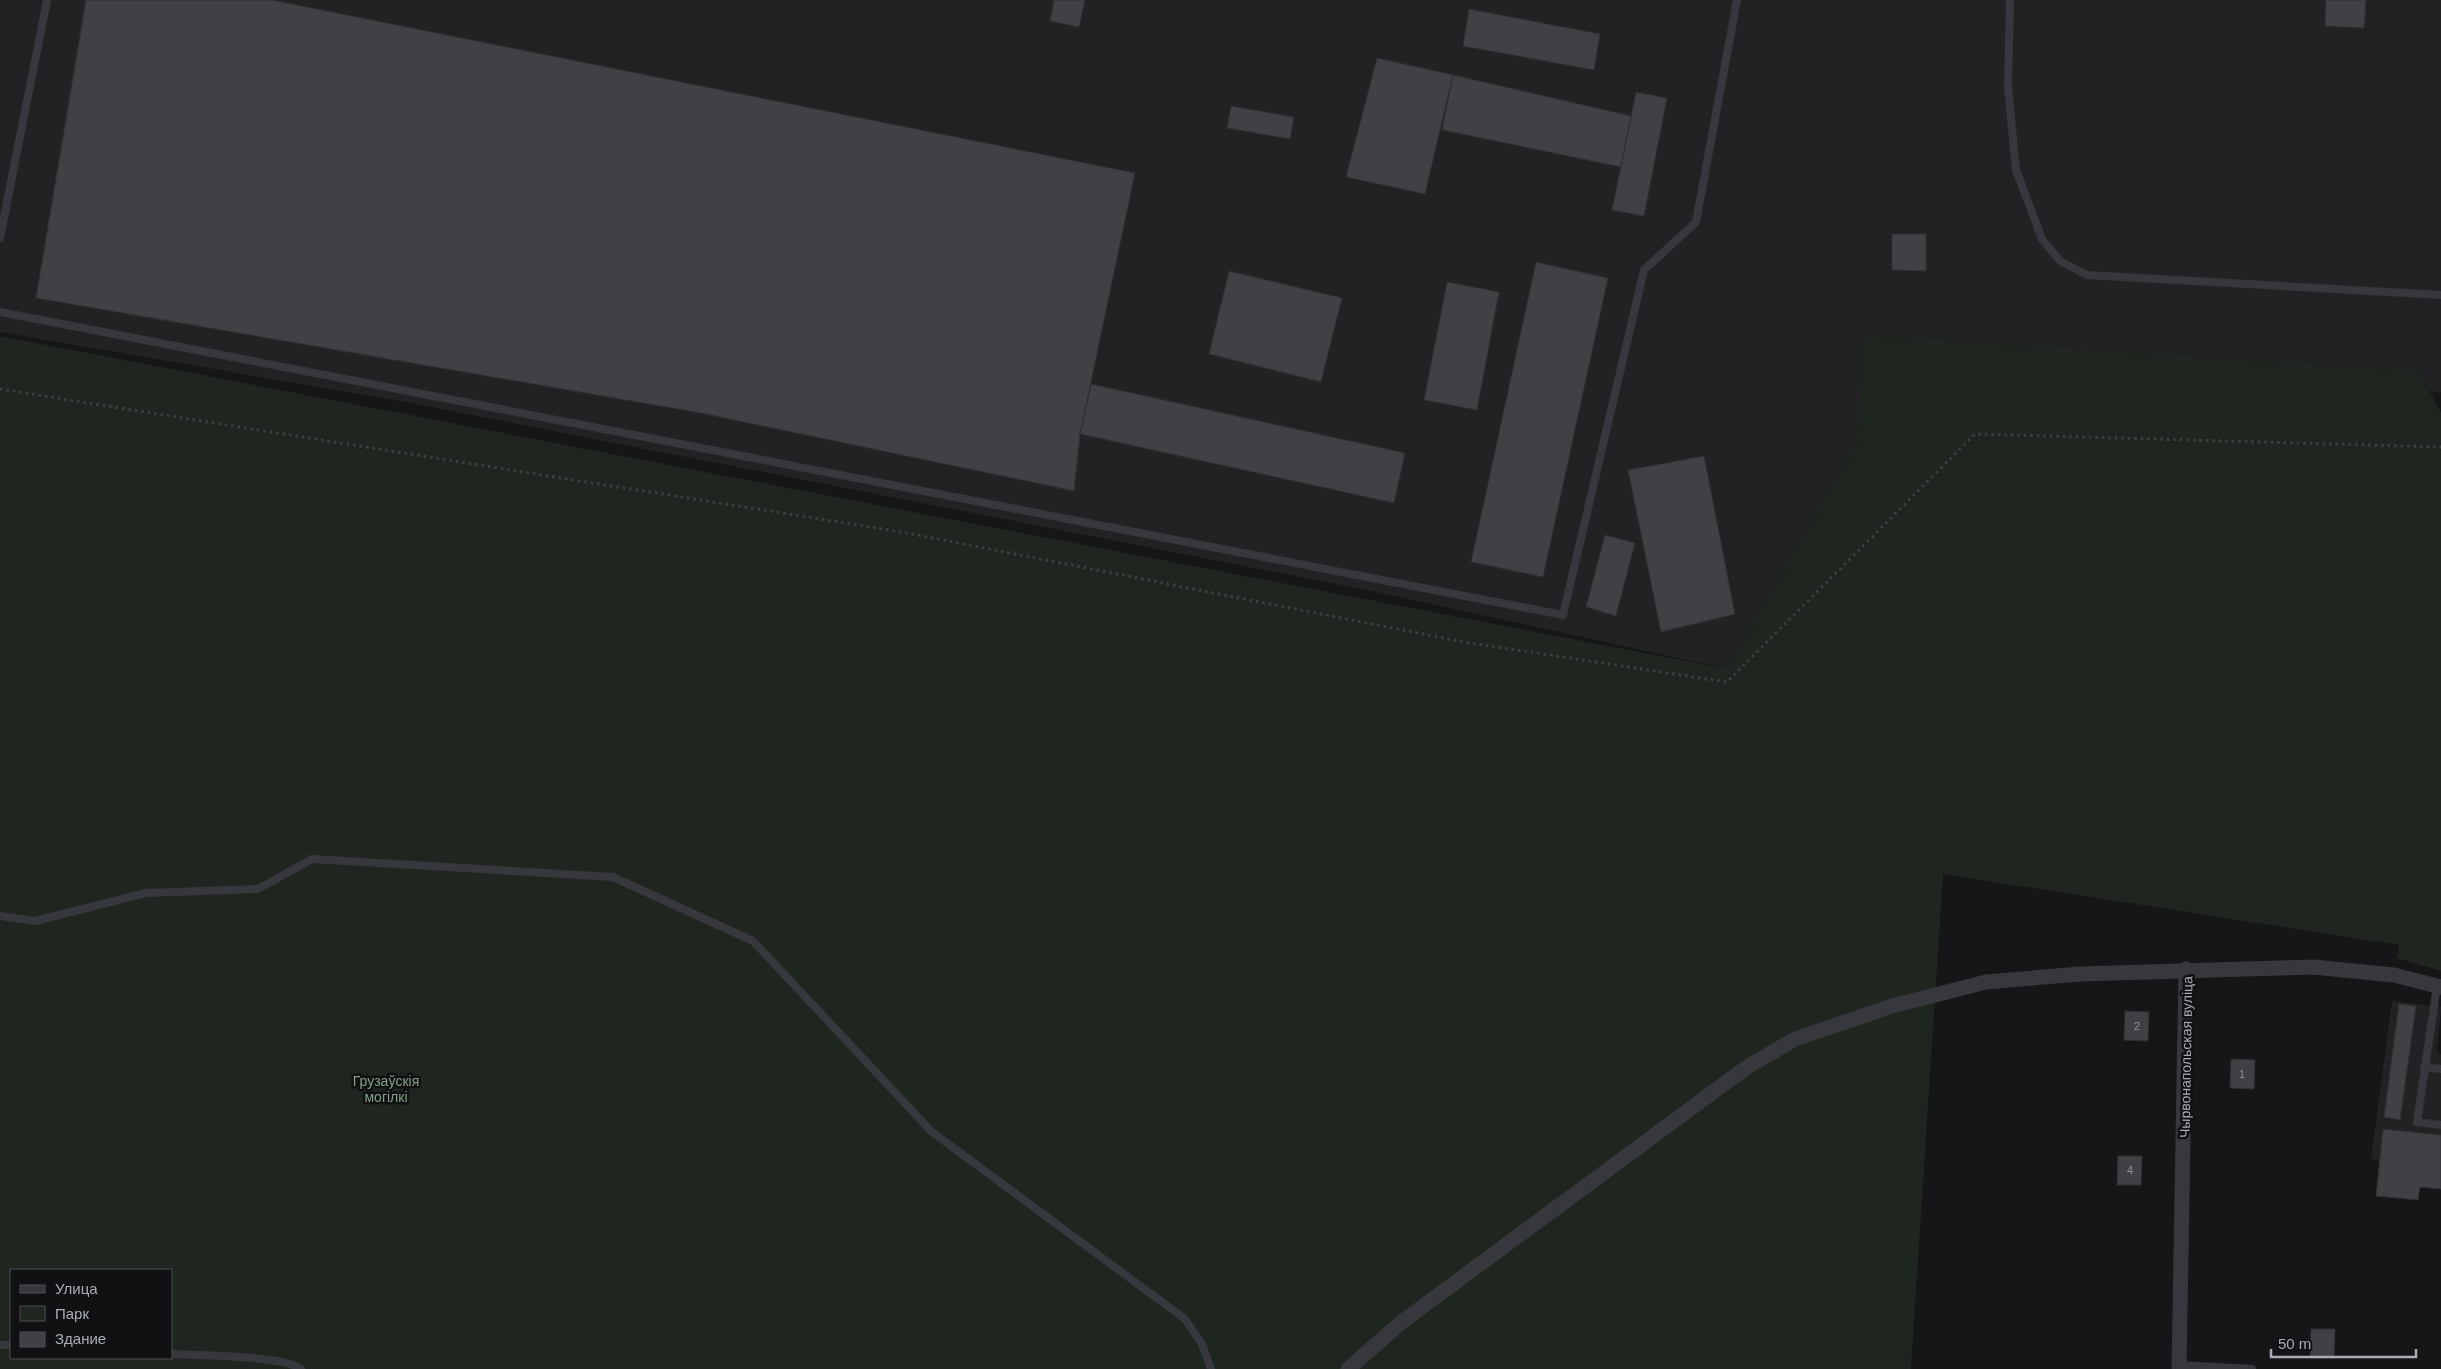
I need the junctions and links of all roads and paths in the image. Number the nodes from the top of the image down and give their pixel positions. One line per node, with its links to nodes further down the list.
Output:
1 (46, 0): 4 (lane)
2 (1737, 0): 6 (lane)
3 (2010, 0): 5 (lane)
4 (0, 238)
5 (2441, 295)
6 (0, 312)
7 (0, 389): 8 (path)
8 (2441, 447)
9 (0, 916): 18 (lane)
10 (2186, 970): 11 (street, Чырвонапольская вуліца); 16 (street, Чырвонапольская вуліца); 19 (street)
11 (2439, 987): 12 (lane)
12 (2424, 1067): 13 (lane); 14 (lane)
13 (2441, 1069)
14 (2441, 1126)
15 (172, 1354): 17 (lane)
16 (2179, 1367): 20 (lane)
17 (302, 1369)
18 (1211, 1369)
19 (1348, 1369)
20 (2252, 1369)

